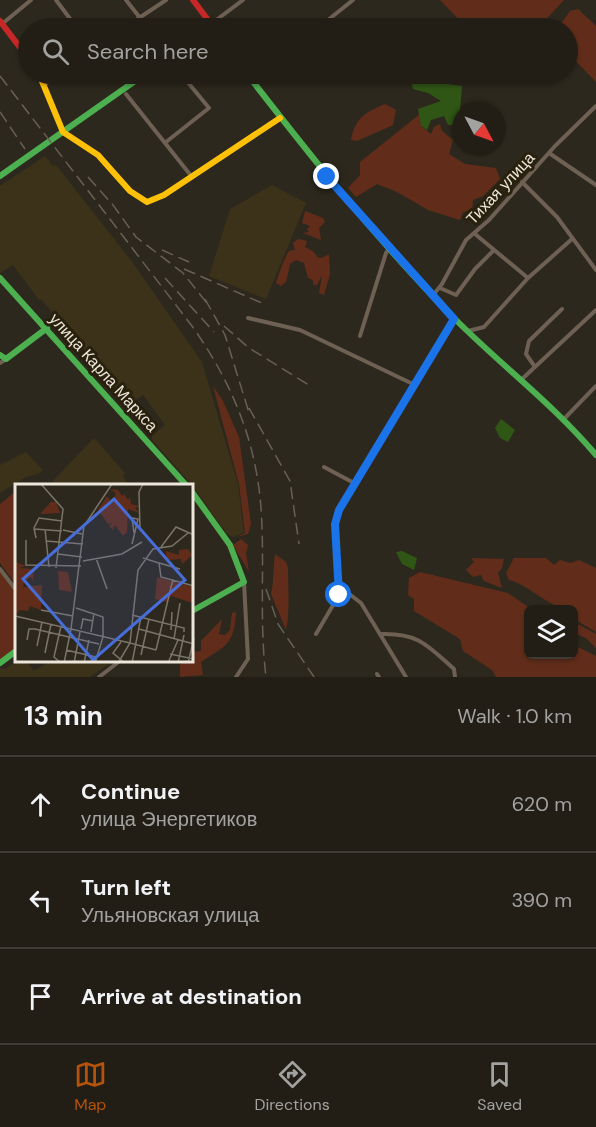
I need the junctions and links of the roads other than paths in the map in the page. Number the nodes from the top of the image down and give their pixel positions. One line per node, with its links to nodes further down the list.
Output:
1 (31, 0): 13 (street)
2 (56, 0): 9 (street)
3 (126, 0): 8 (street)
4 (166, 0): 8 (street)
5 (193, 0): 10 (main road)
6 (243, 0): 11 (street)
7 (353, 0): 12 (street)
8 (140, 17)
9 (70, 18)
10 (205, 18)
11 (222, 18)
12 (330, 18)
13 (1, 22): 14 (main road)
14 (18, 45)
15 (45, 84): 25 (main road)
16 (131, 84): 24 (main road)
17 (189, 84): 22 (street)
18 (254, 84): 21 (main road)
19 (126, 93): 22 (street)
20 (596, 106): 23 (street, Тихая улица)
21 (280, 118): 25 (main road); 30 (main road)
22 (166, 142): 25 (street)
23 (549, 153): 26 (street, Тихая улица); 27 (street)
24 (0, 176)
25 (192, 177)
26 (522, 182): 28 (street, Тихая улица); 29 (street)
27 (596, 185)
28 (475, 234): 31 (street); 35 (street, Тихая улица)
29 (572, 239): 32 (street); 34 (street)
30 (391, 246): 36 (main road); 43 (street)
31 (493, 251): 34 (street); 35 (street)
32 (596, 270)
33 (0, 278): 41 (main road, улица Карла Маркса)
34 (528, 278): 42 (street)
35 (440, 288): 36 (street, Тихая улица)
36 (434, 294): 40 (main road)
37 (562, 309): 45 (street)
38 (596, 310): 45 (street)
39 (248, 318): 47 (street)
40 (454, 319): 42 (main road); 47 (street)
41 (47, 328): 44 (main road); 53 (main road, улица Карла Маркса)
42 (467, 331): 46 (main road)
43 (360, 336)
44 (2, 359)
45 (535, 367): 46 (street)
46 (521, 380): 49 (main road)
47 (415, 385): 52 (street)
48 (596, 386): 49 (street)
49 (564, 419): 50 (main road)
50 (596, 455)
51 (324, 467): 52 (street)
52 (354, 483): 57 (street)
53 (185, 484)
54 (194, 495): 56 (main road)
55 (0, 569): 58 (street)
56 (243, 582): 59 (main road); 66 (street)
57 (338, 585): 60 (street); 61 (street)
58 (15, 590)
59 (194, 610)
60 (316, 634)
61 (382, 634): 67 (street); 68 (street)
62 (15, 652): 64 (main road)
63 (118, 662): 65 (street)
64 (0, 663)
65 (99, 677)
66 (236, 677)
67 (406, 677)
68 (455, 677)

